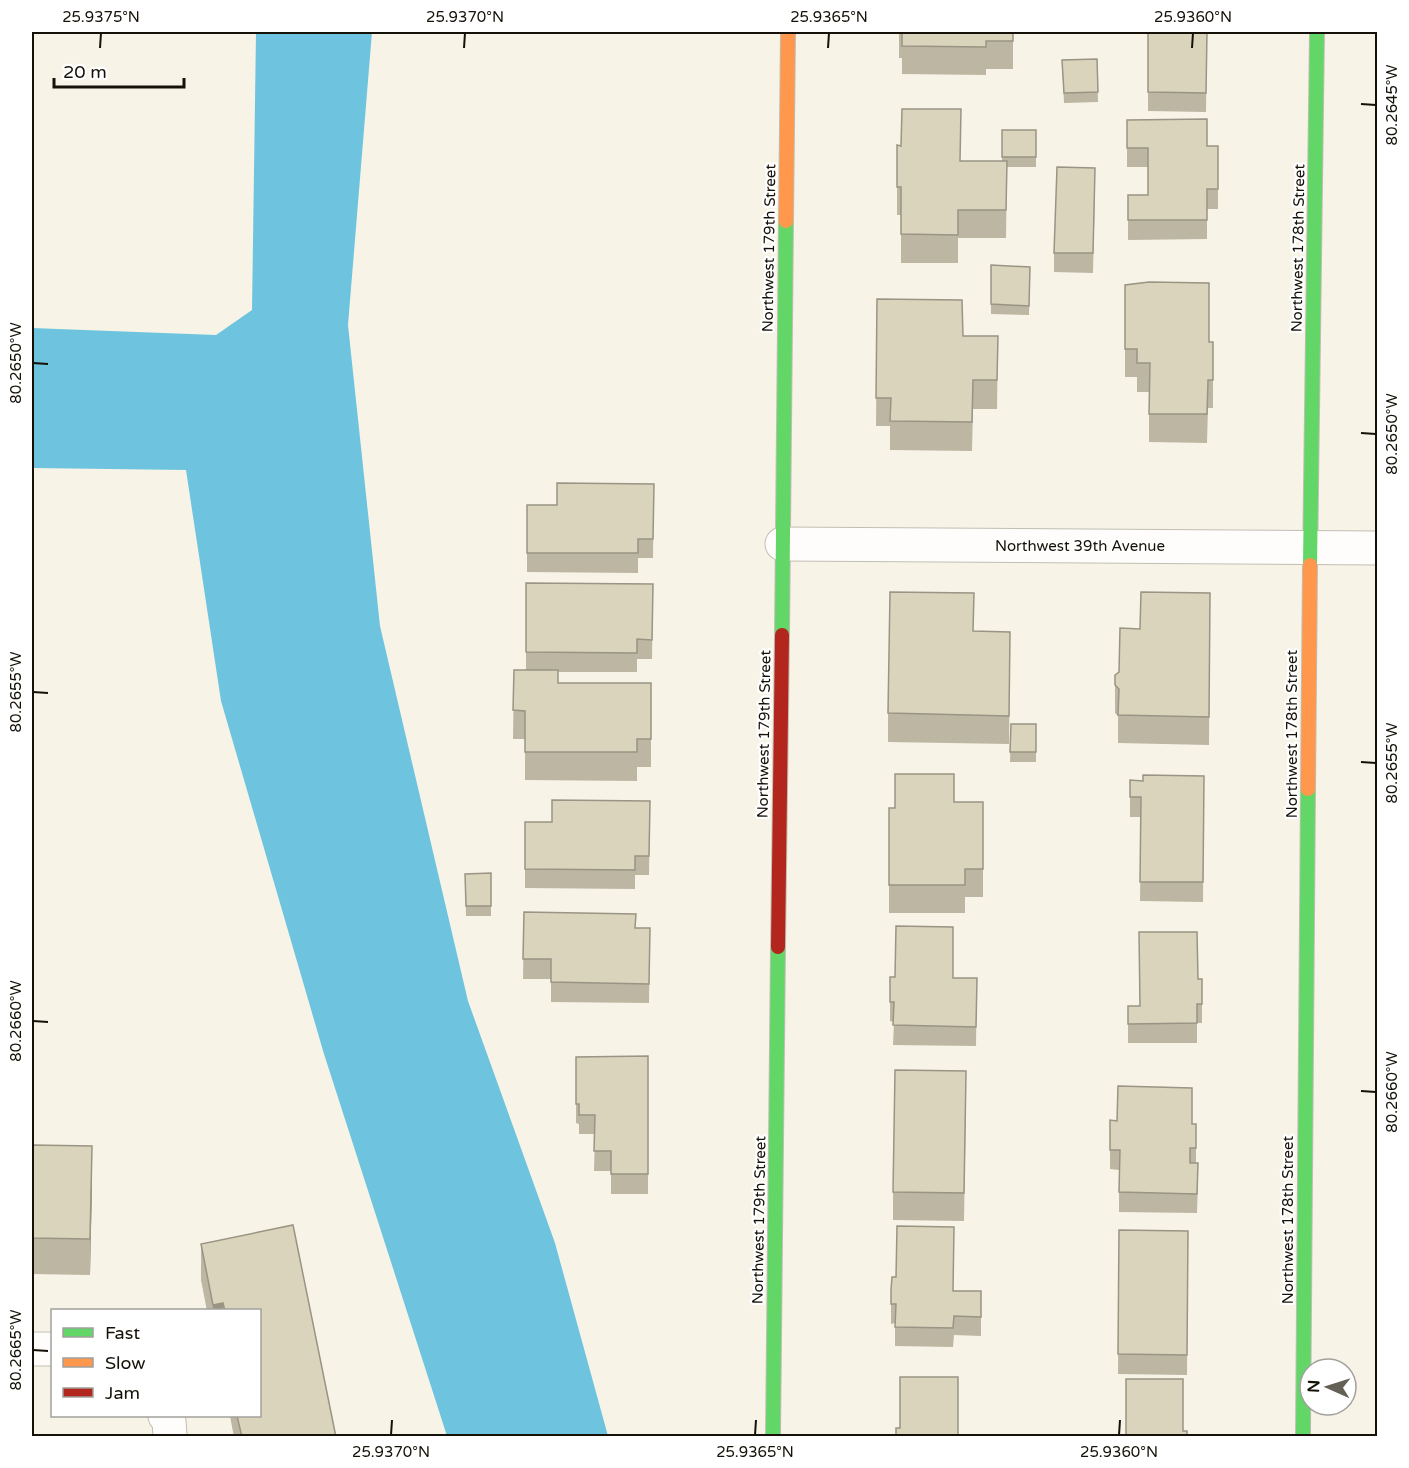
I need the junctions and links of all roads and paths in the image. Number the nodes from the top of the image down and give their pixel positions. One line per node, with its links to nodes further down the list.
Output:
1 (788, 32): 3 (street, Northwest 179th Street)
2 (1317, 32): 4 (street, Northwest 178th Street)
3 (782, 544): 4 (street, Northwest 39th Avenue); 10 (street, Northwest 179th Street)
4 (1310, 547): 5 (street, Northwest 39th Avenue); 11 (street, Northwest 178th Street)
5 (1377, 548)
6 (32, 1349): 7 (street)
7 (51, 1349)
8 (166, 1417): 9 (street)
9 (170, 1437)
10 (773, 1437)
11 (1303, 1437)

